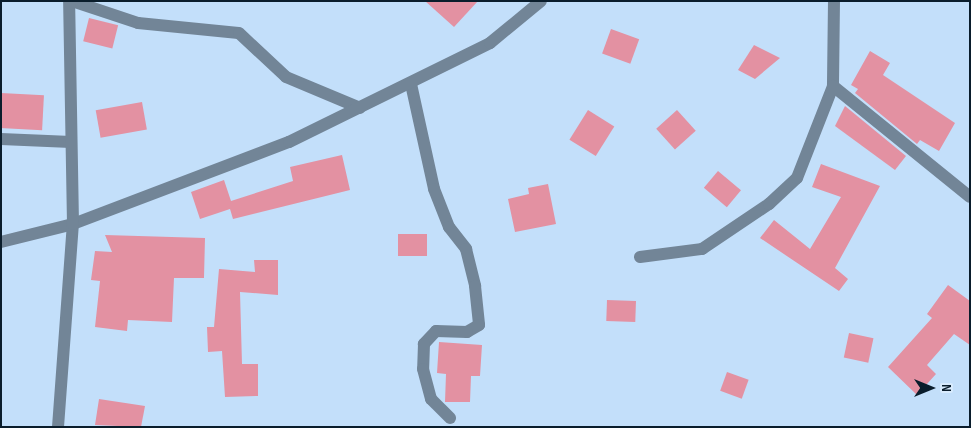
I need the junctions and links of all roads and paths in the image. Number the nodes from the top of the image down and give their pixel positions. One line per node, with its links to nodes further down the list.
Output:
1 (70, 1): 6 (street); 8 (street)
2 (541, 1): 4 (street)
3 (834, 1): 5 (street)
4 (411, 84): 6 (street); 13 (street)
5 (833, 86): 9 (street); 12 (street)
6 (360, 108): 10 (street)
7 (1, 139): 8 (street)
8 (71, 142): 10 (street)
9 (970, 197)
10 (73, 224): 11 (street); 14 (street)
11 (1, 242)
12 (640, 257)
13 (450, 418)
14 (58, 427)

